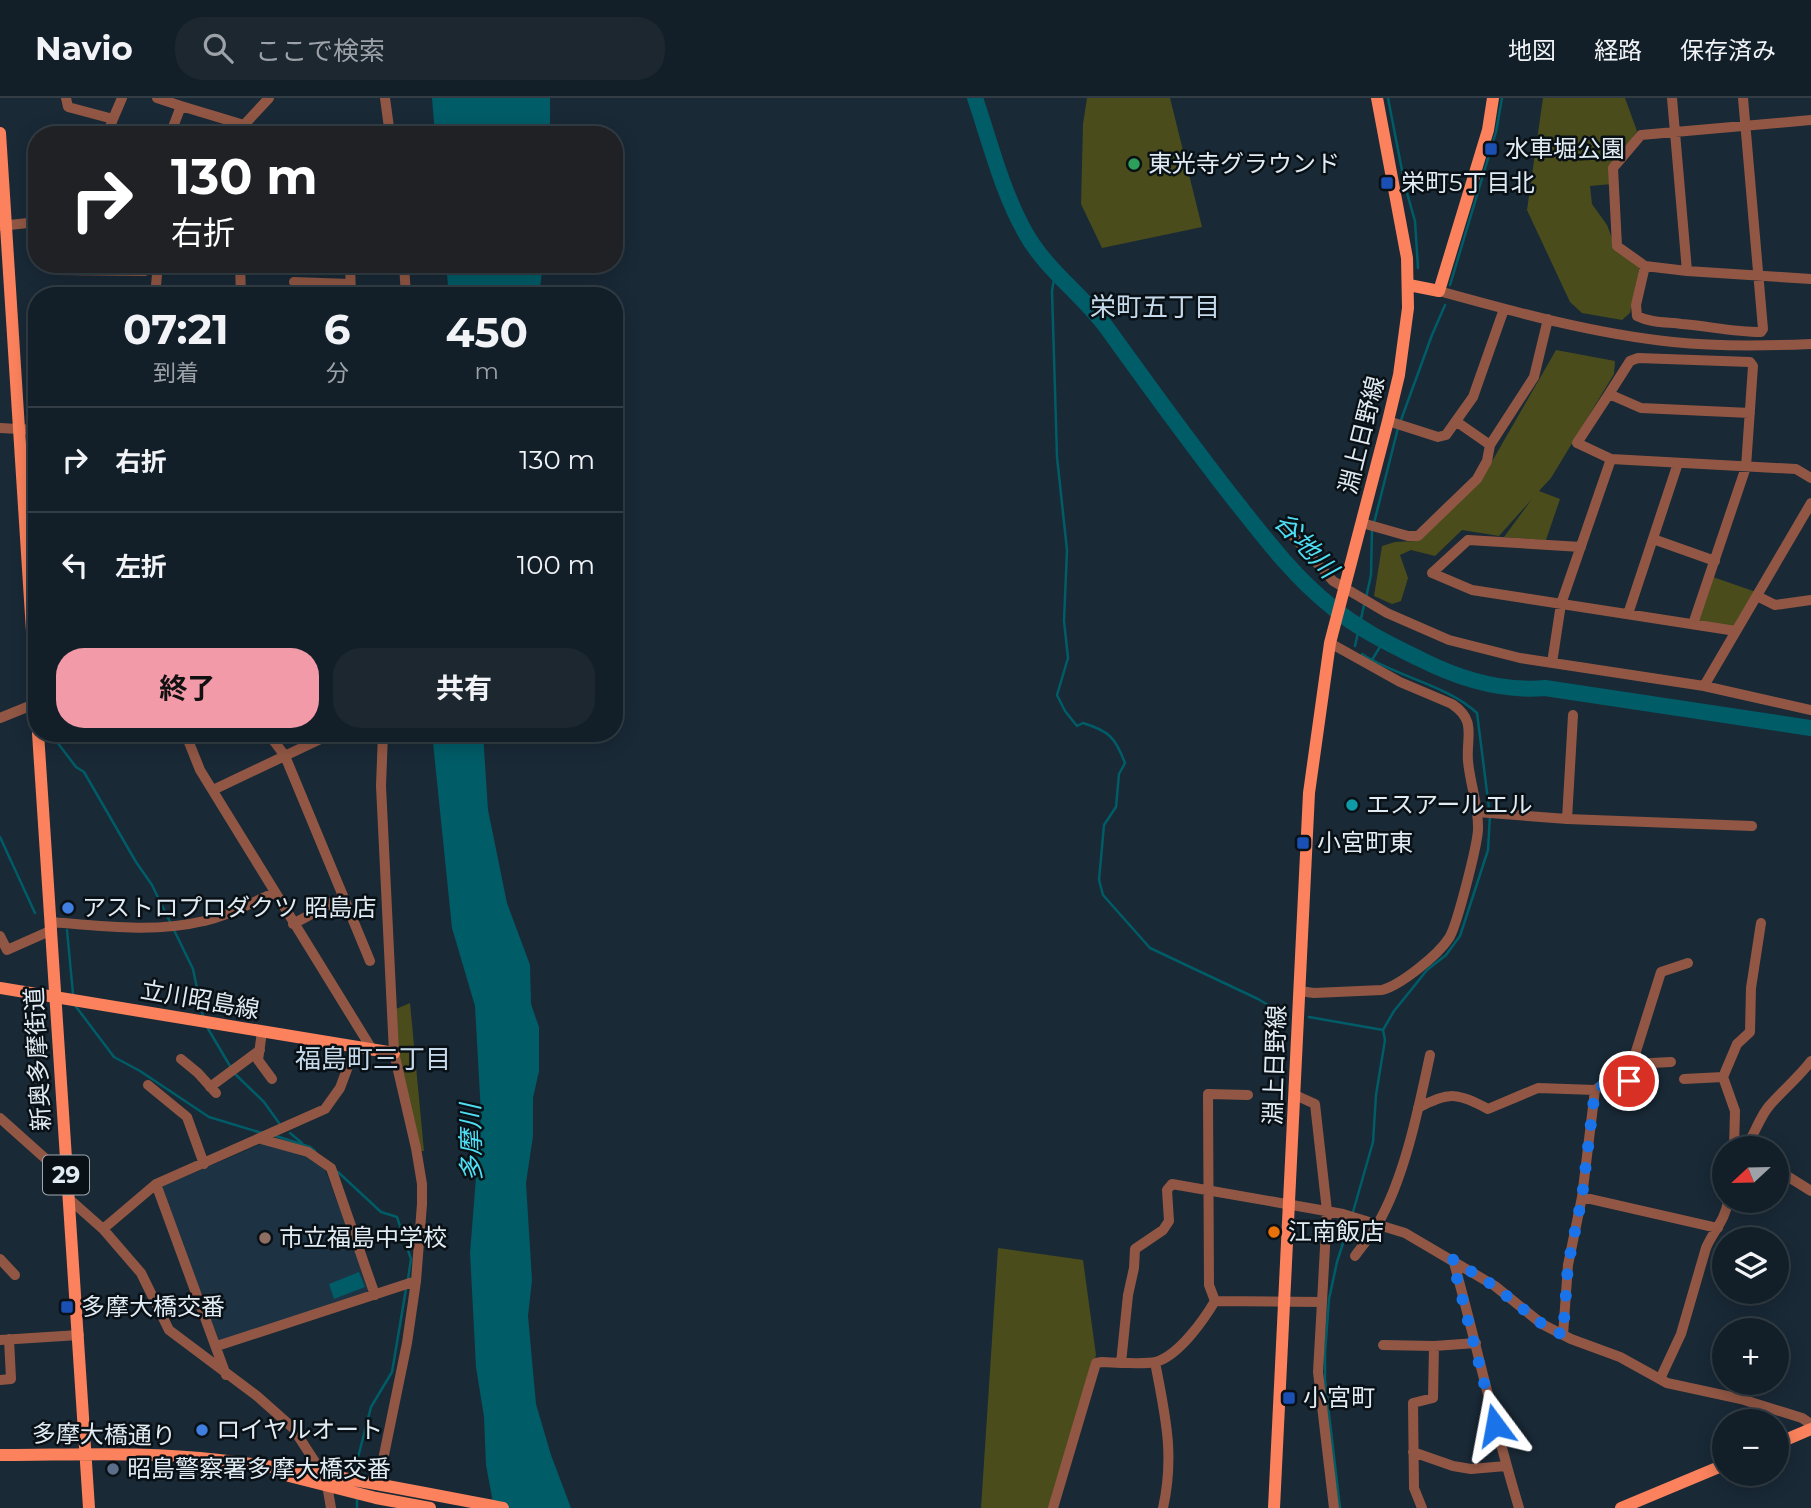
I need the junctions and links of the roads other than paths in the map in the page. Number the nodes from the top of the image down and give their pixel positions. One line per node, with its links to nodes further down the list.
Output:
1 (66, 98): 11 (street)
2 (122, 98): 11 (street)
3 (157, 98): 10 (street)
4 (270, 98): 17 (street)
5 (384, 98): 18 (street)
6 (1377, 98): 30 (main road, 淵上日野線)
7 (1493, 98): 32 (main road)
8 (1672, 98): 19 (street)
9 (1743, 98): 13 (street)
10 (181, 106): 15 (street); 16 (street)
11 (113, 120): 14 (street)
12 (1811, 120): 13 (street)
13 (1746, 124): 19 (street); 26 (street)
14 (111, 126)
15 (173, 126)
16 (235, 126)
17 (249, 126)
18 (389, 126)
19 (1675, 132): 23 (street); 24 (street)
20 (0, 133): 22 (main road)
21 (28, 223): 22 (street)
22 (4, 226): 41 (main road)
23 (1645, 266): 24 (street); 26 (street)
24 (1687, 271): 26 (street)
25 (57, 273): 28 (street)
26 (1758, 275): 27 (street)
27 (1811, 279)
28 (54, 281)
29 (295, 282): 31 (street)
30 (1409, 285): 32 (main road); 38 (main road, 淵上日野線)
31 (329, 287)
32 (1439, 291): 33 (street)
33 (1504, 309): 34 (street); 39 (street)
34 (1548, 319): 35 (street); 43 (street)
35 (1811, 344)
36 (1609, 394): 37 (street); 37 (street); 44 (street)
37 (1750, 413): 46 (street)
38 (1388, 421): 39 (street); 49 (main road, 淵上日野線)
39 (1457, 422): 43 (street)
40 (0, 428): 41 (street)
41 (20, 430): 42 (street); 53 (main road)
42 (28, 430)
43 (1490, 445): 49 (street)
44 (1611, 459): 45 (street); 52 (street)
45 (1678, 463): 46 (street); 51 (street)
46 (1746, 467): 47 (street); 54 (street)
47 (1811, 478)
48 (1811, 503): 56 (street)
49 (1362, 523): 55 (main road, 淵上日野線)
50 (1284, 526): 55 (street)
51 (1653, 539): 54 (street); 59 (street)
52 (1581, 547): 58 (street); 58 (street)
53 (28, 558)
54 (1715, 561): 60 (street)
55 (1344, 590): 62 (main road, 淵上日野線); 63 (street)
56 (1757, 596): 57 (street); 61 (street)
57 (1811, 600)
58 (1561, 604): 59 (street); 63 (street)
59 (1628, 614): 60 (street)
60 (1693, 624): 61 (street)
61 (1736, 631): 64 (street)
62 (1330, 643): 76 (street); 88 (main road, 淵上日野線)
63 (1552, 663): 64 (street)
64 (1704, 686): 66 (street)
65 (28, 707): 68 (street)
66 (1811, 710)
67 (1573, 715): 77 (street)
68 (0, 718)
69 (39, 742): 83 (main road, 新奥多摩街道 / 29)
70 (189, 742): 75 (street)
71 (275, 742): 74 (street)
72 (314, 742): 74 (street)
73 (383, 742): 94 (street)
74 (285, 756): 75 (street); 80 (street)
75 (213, 790): 79 (street)
76 (1485, 813): 77 (street); 88 (street)
77 (1567, 819): 78 (street)
78 (1752, 826)
79 (275, 893): 82 (street); 83 (street)
80 (343, 897): 82 (street); 85 (street)
81 (1760, 923): 100 (street)
82 (293, 924): 93 (street)
83 (51, 926): 84 (street); 89 (main road, 新奥多摩街道 / 29)
84 (0, 936)
85 (370, 961)
86 (1688, 963): 99 (street)
87 (0, 988): 89 (main road, 立川昭島線)
88 (1299, 991): 106 (main road, 淵上日野線)
89 (67, 998): 90 (main road, 立川昭島線); 114 (main road, 新奥多摩街道 / 29)
90 (262, 1032): 91 (main road, 立川昭島線); 92 (street)
91 (355, 1048): 93 (main road, 立川昭島線); 109 (street)
92 (260, 1050): 98 (street); 101 (street)
93 (373, 1051): 94 (main road, 立川昭島線)
94 (394, 1053): 130 (street)
95 (1430, 1055): 107 (street)
96 (1811, 1061): 111 (street)
97 (1671, 1062): 99 (street)
98 (183, 1064)
99 (1632, 1064): 104 (street)
100 (1723, 1077): 102 (street); 110 (street)
101 (272, 1079)
102 (1685, 1079)
103 (148, 1085): 112 (street)
104 (1595, 1090): 107 (street); 118 (street)
105 (1248, 1095): 116 (street)
106 (1295, 1095): 120 (main road, 淵上日野線); 121 (street)
107 (1419, 1108): 122 (street)
108 (0, 1118): 114 (street)
109 (267, 1136): 112 (street); 131 (street)
110 (1734, 1136)
111 (1752, 1136)
112 (204, 1164): 115 (street)
113 (1789, 1177): 117 (street)
114 (66, 1178): 119 (main road, 新奥多摩街道 / 29)
115 (156, 1184): 124 (street); 140 (street)
116 (1209, 1190): 120 (street); 132 (street); 143 (street)
117 (1811, 1191)
118 (1582, 1197): 123 (street); 136 (street)
119 (68, 1198): 124 (street); 135 (main road, 新奥多摩街道 / 29)
120 (1290, 1204): 121 (street); 133 (main road, 淵上日野線)
121 (1327, 1211): 122 (street); 134 (street)
122 (1377, 1225): 126 (street); 127 (street)
123 (1714, 1227)
124 (103, 1230): 144 (street)
125 (1712, 1234): 145 (street)
126 (1355, 1256)
127 (1452, 1259): 136 (street); 138 (street)
128 (2, 1264): 129 (street)
129 (15, 1275)
130 (410, 1283): 131 (street); 154 (street)
131 (375, 1295): 140 (street)
132 (1215, 1301): 133 (street); 142 (street)
133 (1285, 1301): 134 (street); 163 (main road, 淵上日野線)
134 (1322, 1301): 164 (street)
135 (79, 1335): 137 (street); 150 (main road, 新奥多摩街道 / 29)
136 (1563, 1335): 145 (street)
137 (5, 1340): 146 (street)
138 (1476, 1343): 141 (street); 152 (street)
139 (1383, 1345): 141 (street)
140 (216, 1346): 144 (street)
141 (1434, 1346): 149 (street)
142 (1155, 1362): 143 (street); 162 (street)
143 (1121, 1363): 161 (street)
144 (226, 1375): 158 (street)
145 (1660, 1379): 147 (street)
146 (0, 1380)
147 (1811, 1427): 148 (main road)
148 (1789, 1438)
149 (1413, 1452): 152 (street); 165 (street)
150 (86, 1454): 151 (main road, 多摩大橋通り); 155 (main road, 多摩大橋通り); 157 (main road, 新奥多摩街道 / 29)
151 (0, 1455)
152 (1506, 1466): 166 (street)
153 (1712, 1470): 167 (main road)
154 (381, 1485): 155 (main road, 多摩大橋通り); 160 (main road, 多摩大橋通り)
155 (361, 1487): 156 (main road, 多摩大橋通り)
156 (378, 1502): 159 (main road, 多摩大橋通り)
157 (89, 1508)
158 (331, 1508)
159 (430, 1508)
160 (503, 1508)
161 (1053, 1508)
162 (1163, 1508)
163 (1274, 1508)
164 (1334, 1508)
165 (1422, 1508)
166 (1519, 1508)
167 (1621, 1508)

